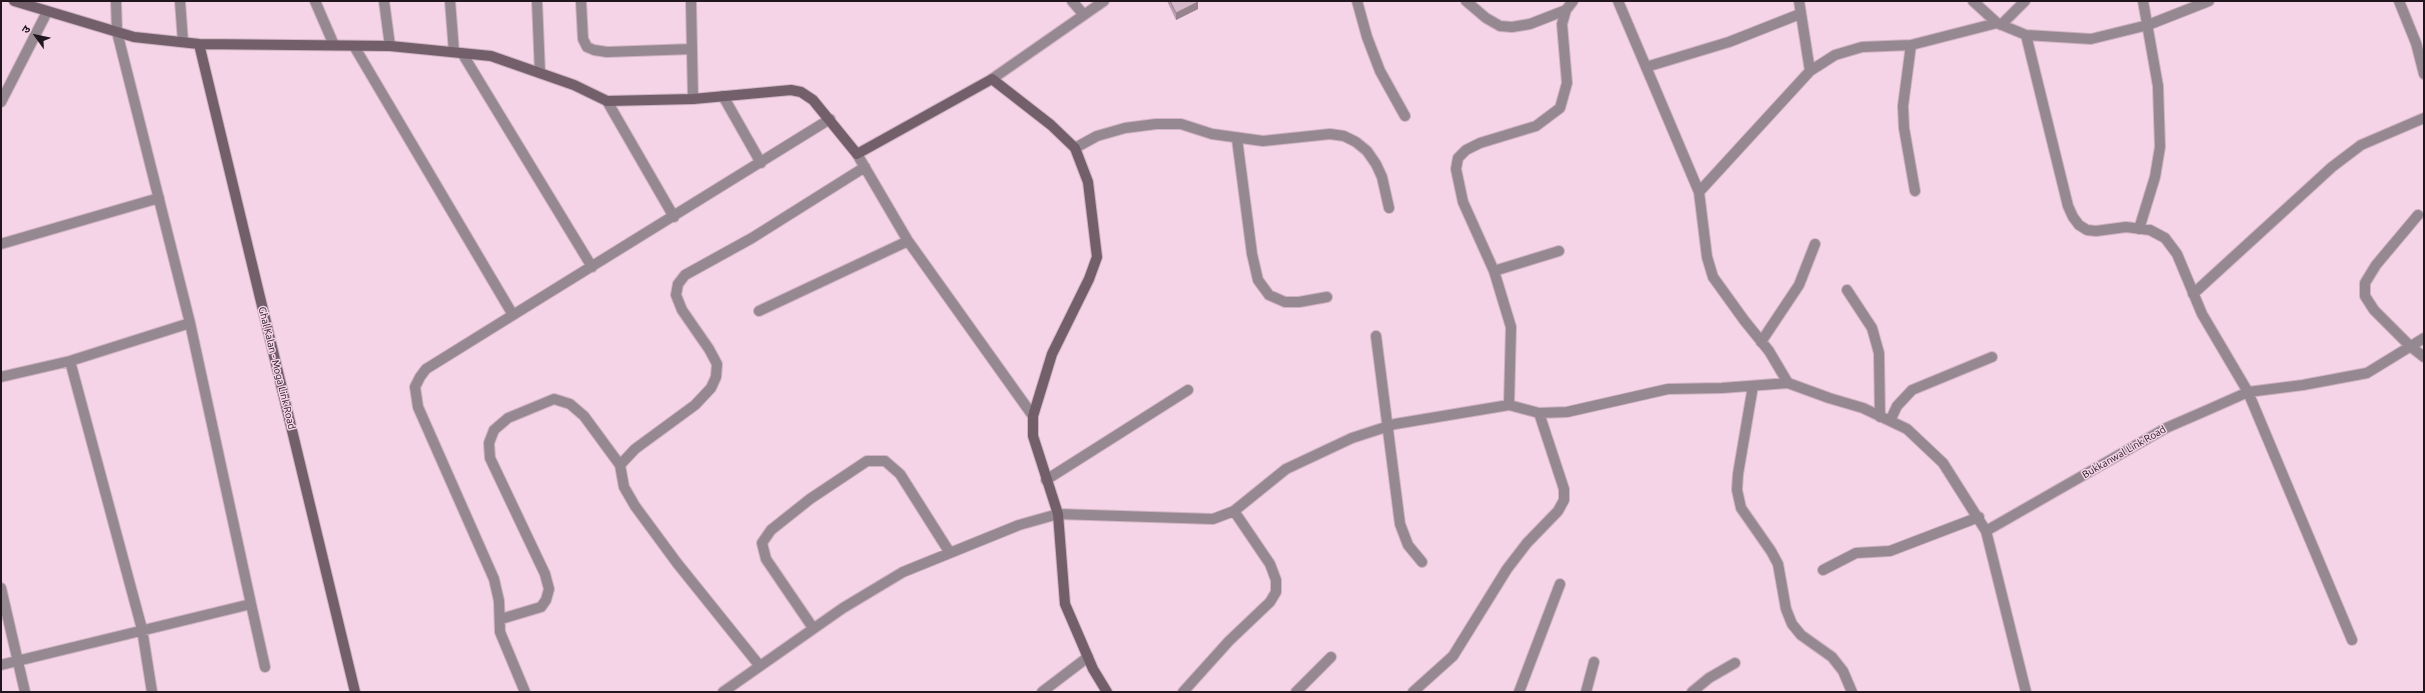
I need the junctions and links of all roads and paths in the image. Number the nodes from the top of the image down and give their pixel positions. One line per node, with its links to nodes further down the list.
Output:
1 (14, 1): 22 (street)
2 (116, 1): 28 (street)
3 (180, 1): 30 (street)
4 (315, 1): 32 (street)
5 (384, 1): 35 (street)
6 (450, 1): 37 (street)
7 (536, 1): 40 (street)
8 (581, 1): 36 (street)
9 (691, 1): 36 (street)
10 (1072, 1): 25 (street)
11 (1104, 1): 25 (street)
12 (1357, 1): 47 (street)
13 (1466, 1): 23 (street)
14 (1573, 1): 23 (street)
15 (1618, 1): 38 (street)
16 (1799, 1): 24 (street)
17 (1973, 1): 26 (street)
18 (2025, 1): 26 (street)
19 (2143, 1): 27 (street)
20 (2209, 1): 27 (street)
21 (2399, 1): 41 (street)
22 (44, 8): 28 (street); 46 (street)
23 (1566, 10): 67 (street)
24 (1800, 14): 38 (street); 39 (street)
25 (1084, 15): 42 (street)
26 (1999, 24): 29 (street); 33 (street)
27 (2148, 25): 29 (street); 61 (street)
28 (118, 32): 30 (street); 57 (street)
29 (2026, 35): 61 (street)
30 (183, 42): 31 (street)
31 (199, 44): 32 (street); 118 (street, Ghal Kalan - Moga Link Road)
32 (334, 45): 34 (street)
33 (1911, 45): 39 (street); 55 (street)
34 (354, 46): 35 (street); 72 (street)
35 (390, 46): 37 (street)
36 (692, 49): 44 (street)
37 (458, 53): 40 (street); 66 (street)
38 (1646, 67): 56 (street)
39 (1810, 71): 56 (street)
40 (540, 73): 45 (street)
41 (2424, 74)
42 (992, 79): 51 (street); 52 (street)
43 (723, 96): 44 (street); 49 (street); 53 (street)
44 (693, 99): 45 (street)
45 (607, 101): 60 (street)
46 (1, 102)
47 (1405, 116)
48 (2424, 118): 69 (street)
49 (830, 119): 52 (street); 53 (street)
50 (1237, 139): 51 (street); 58 (street); 70 (street)
51 (1075, 148): 88 (street)
52 (857, 154): 54 (street)
53 (761, 163): 60 (street)
54 (865, 167): 62 (street); 92 (street)
55 (1916, 191)
56 (1699, 192): 76 (street)
57 (159, 198): 63 (street); 73 (street)
58 (1389, 208)
59 (2418, 216): 77 (street)
60 (674, 217): 66 (street)
61 (2139, 229): 69 (street)
62 (908, 241): 71 (street); 88 (street)
63 (1, 244)
64 (1815, 244): 76 (street)
65 (1559, 251): 67 (street)
66 (592, 267): 72 (street)
67 (1494, 271): 86 (street)
68 (1847, 290): 89 (street)
69 (2193, 294): 85 (street)
70 (1327, 297)
71 (760, 311)
72 (513, 315): 104 (street)
73 (190, 322): 80 (street); 103 (street)
74 (1376, 336): 91 (street)
75 (2424, 338): 77 (street, Bukkanwal Link Road)
76 (1761, 342): 82 (street)
77 (2410, 346): 79 (street); 85 (street, Bukkanwal Link Road)
78 (1992, 357): 90 (street)
79 (2424, 357)
80 (70, 361): 81 (street); 106 (street)
81 (1, 377)
82 (1788, 383): 83 (street); 89 (street)
83 (1753, 386): 87 (street); 129 (street)
84 (1188, 390): 93 (street)
85 (2248, 392): 97 (street, Bukkanwal Link Road); 107 (street)
86 (1508, 405): 87 (street); 91 (street)
87 (1539, 413): 125 (street)
88 (1033, 416): 93 (street)
89 (1880, 416): 90 (street)
90 (1890, 421): 96 (street)
91 (1387, 426): 94 (street); 99 (street)
92 (620, 465): 104 (street); 114 (street)
93 (1046, 480): 95 (street)
94 (1234, 511): 95 (street); 123 (street)
95 (1058, 514): 98 (street); 108 (street)
96 (1979, 517): 97 (street); 100 (street)
97 (1986, 531): 130 (street)
98 (950, 553): 105 (street); 105 (street)
99 (1422, 562)
100 (1823, 570)
101 (1560, 584): 126 (street)
102 (1, 588): 110 (street)
103 (251, 604): 106 (street); 115 (street)
104 (501, 618): 119 (street)
105 (813, 628): 114 (street)
106 (142, 629): 110 (street); 117 (street)
107 (2352, 640)
108 (1088, 657): 121 (street); 122 (street)
109 (1331, 657): 124 (street)
110 (17, 661): 113 (street); 116 (street)
111 (1594, 662): 127 (street)
112 (1735, 663): 128 (street)
113 (1, 665)
114 (759, 665): 120 (street)
115 (265, 667)
116 (25, 692)
117 (152, 692)
118 (355, 692)
119 (525, 692)
120 (723, 692)
121 (1042, 692)
122 (1108, 692)
123 (1183, 692)
124 (1296, 692)
125 (1414, 692)
126 (1519, 692)
127 (1586, 692)
128 (1692, 692)
129 (1852, 692)
130 (2026, 692)

